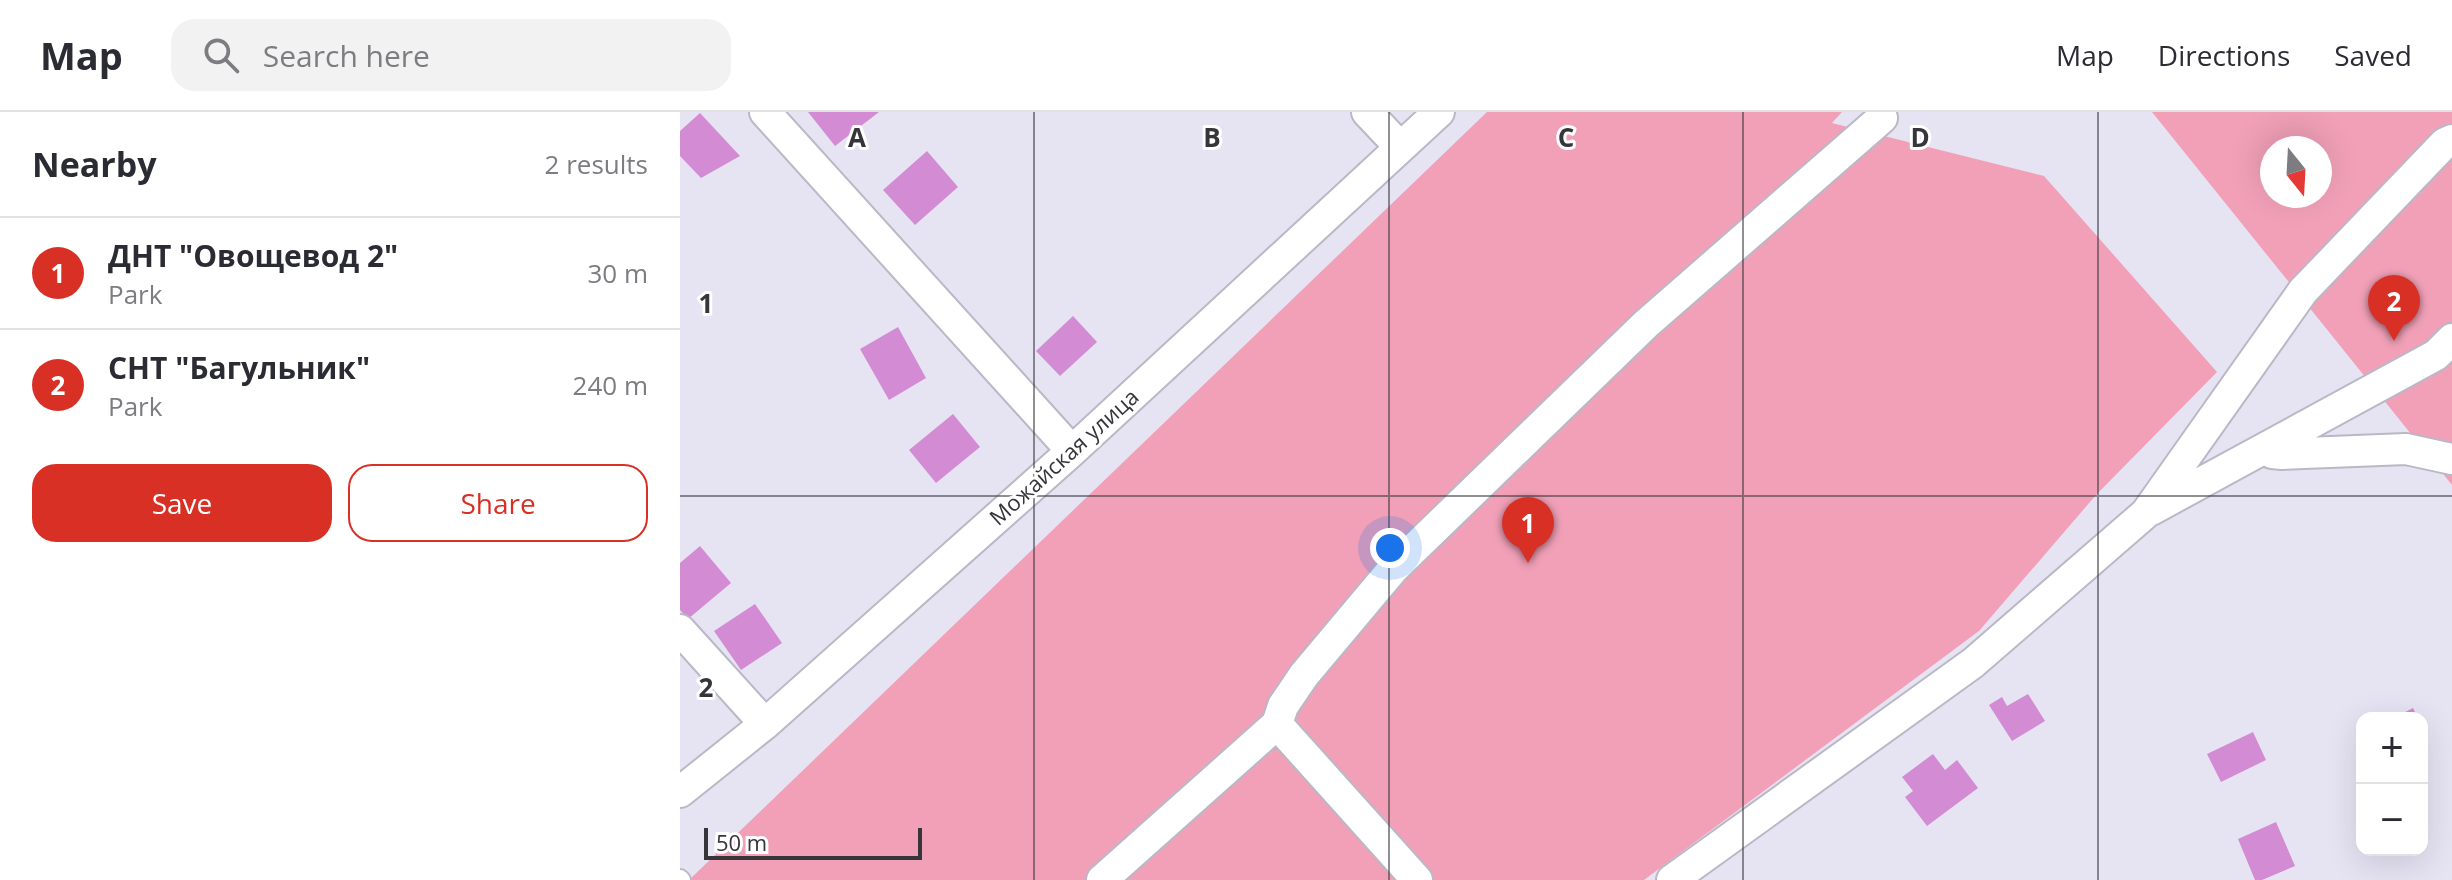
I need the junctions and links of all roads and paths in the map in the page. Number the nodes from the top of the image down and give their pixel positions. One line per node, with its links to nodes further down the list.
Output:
1 (765, 112): 9 (street)
2 (1367, 112): 6 (street)
3 (1439, 112): 6 (street, Можайская улица)
4 (1882, 118): 14 (street)
5 (2452, 140): 11 (street)
6 (1400, 147): 9 (street, Можайская улица)
7 (2452, 339): 8 (street)
8 (2268, 447): 10 (street); 11 (street)
9 (1072, 451): 13 (street, Можайская улица)
10 (2452, 459)
11 (2146, 513): 18 (street)
12 (680, 630): 13 (street)
13 (765, 724): 15 (street, Можайская улица)
14 (1277, 724): 16 (street); 17 (street)
15 (680, 792)
16 (1102, 880)
17 (1417, 880)
18 (1672, 880)

